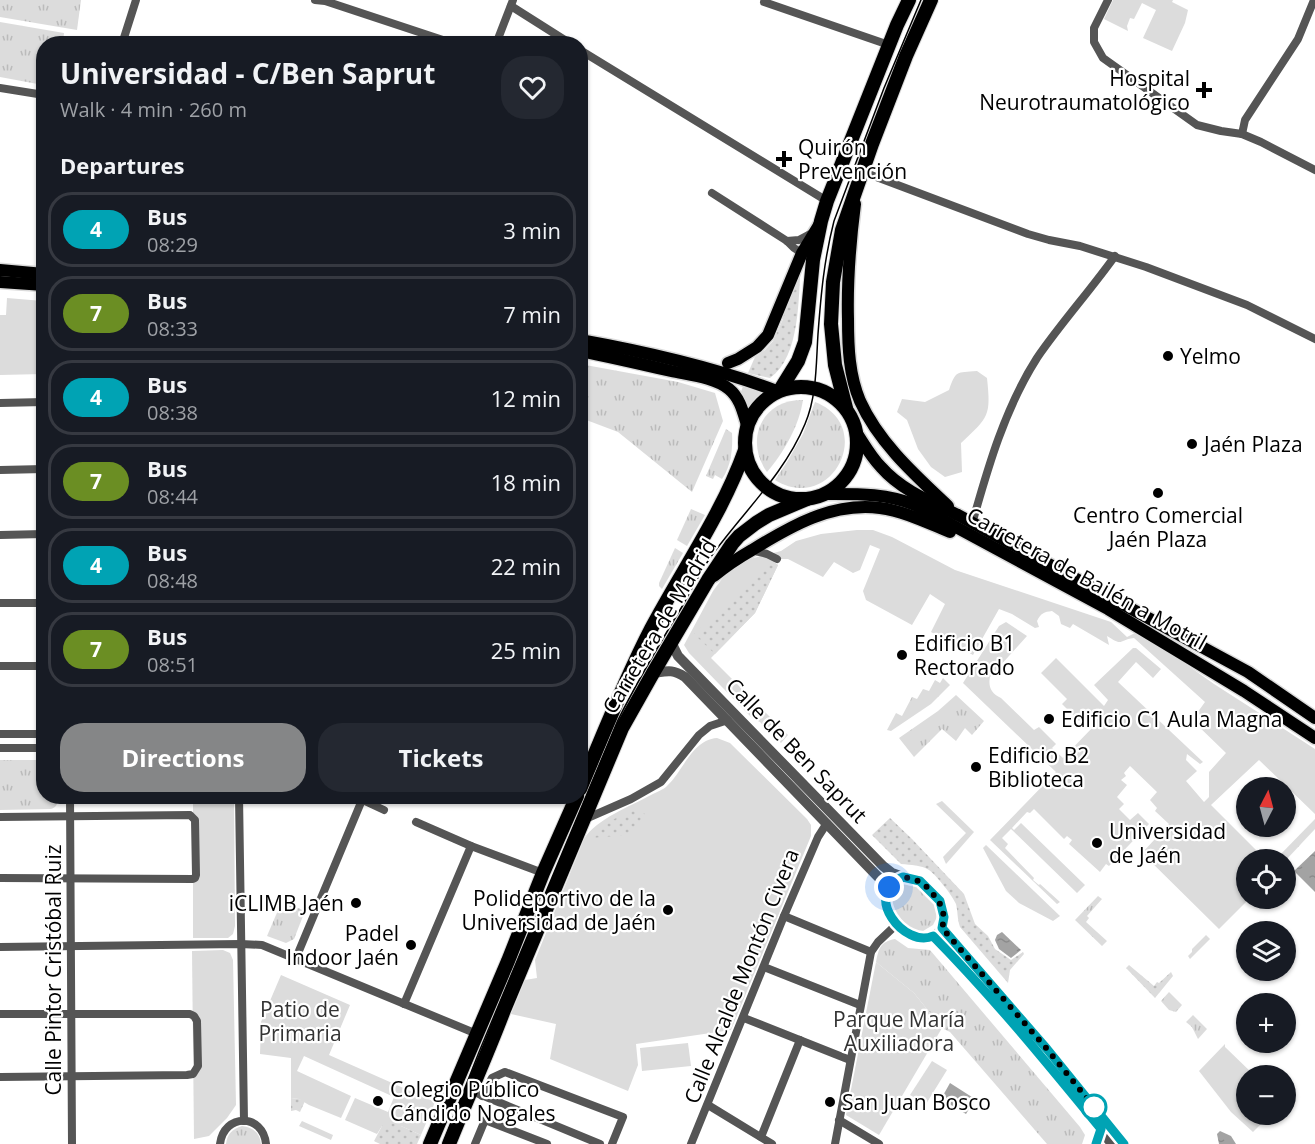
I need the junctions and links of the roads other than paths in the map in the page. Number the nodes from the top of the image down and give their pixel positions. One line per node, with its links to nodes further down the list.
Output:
1 (136, 0): 9 (street)
2 (315, 0): 10 (street)
3 (907, 0): 13 (highway)
4 (931, 0): 19 (highway)
5 (1108, 0): 17 (street)
6 (1314, 0): 17 (street)
7 (764, 2): 13 (street)
8 (512, 3): 11 (street); 12 (street)
9 (125, 36)
10 (430, 36)
11 (499, 36)
12 (559, 36)
13 (889, 45): 22 (highway)
14 (588, 55): 22 (street)
15 (0, 88): 16 (street)
16 (36, 94)
17 (1242, 134): 18 (street)
18 (1315, 170)
19 (863, 172): 20 (highway); 26 (street)
20 (857, 187): 38 (highway); 46 (main road)
21 (712, 193): 24 (street)
22 (827, 201): 23 (highway)
23 (818, 226): 24 (street); 25 (highway)
24 (787, 241): 25 (street)
25 (808, 256): 34 (main road); 35 (highway)
26 (1115, 256): 31 (street); 47 (street)
27 (0, 270): 28 (main road)
28 (36, 273)
29 (0, 282): 30 (main road)
30 (36, 284)
31 (1315, 339)
32 (588, 342): 35 (main road)
33 (588, 353): 39 (main road)
34 (728, 363)
35 (778, 391): 38 (highway); 39 (highway)
36 (36, 402): 37 (street)
37 (0, 403)
38 (846, 408): 40 (highway)
39 (747, 425): 41 (highway)
40 (856, 432): 44 (highway); 46 (main road, Carretera de Bailén a Motril)
41 (745, 450): 45 (highway); 67 (highway, Carretera de Madrid)
42 (36, 469): 43 (street)
43 (0, 470)
44 (825, 494): 45 (highway); 51 (main road, Carretera de Bailén a Motril)
45 (807, 499): 53 (highway, Carretera de Madrid)
46 (957, 516): 47 (main road, Carretera de Bailén a Motril)
47 (972, 524): 60 (main road, Carretera de Bailén a Motril)
48 (36, 534): 49 (street)
49 (0, 535)
50 (768, 539): 51 (main road); 52 (main road); 52 (street)
51 (987, 544): 64 (main road, Carretera de Bailén a Motril)
52 (751, 550): 53 (main road)
53 (708, 580): 56 (highway, Carretera de Madrid)
54 (0, 603): 55 (street)
55 (36, 603)
56 (671, 642): 59 (highway, Carretera de Madrid); 81 (street, Calle de Ben Saprut)
57 (0, 666): 58 (street)
58 (36, 666)
59 (653, 673): 61 (street, Calle de Ben Saprut); 76 (highway, Carretera de Madrid)
60 (1315, 718)
61 (728, 720): 76 (street, Calle de Ben Saprut); 78 (street, Calle de Ben Saprut)
62 (0, 734): 63 (street)
63 (36, 734)
64 (1315, 738)
65 (0, 748): 66 (street)
66 (36, 748)
67 (588, 770)
68 (70, 804): 74 (street, Calle Pintor Cristóbal Ruiz)
69 (240, 804): 88 (street)
70 (356, 804): 92 (street)
71 (371, 804): 73 (street)
72 (574, 804): 80 (highway)
73 (384, 810)
74 (70, 816): 75 (street); 83 (street, Calle Pintor Cristóbal Ruiz); 83 (street)
75 (0, 817)
76 (582, 821): 104 (highway, Carretera de Madrid)
77 (416, 822): 79 (street)
78 (827, 823): 84 (street, Calle de Ben Saprut); 85 (street, Calle Alcalde Montón Civera)
79 (471, 846): 80 (street); 94 (street)
80 (543, 873): 99 (highway)
81 (903, 877): 84 (street); 87 (street)
82 (0, 878): 83 (street)
83 (70, 879): 90 (street, Calle Pintor Cristóbal Ruiz)
84 (885, 894): 86 (street)
85 (784, 916): 91 (street); 93 (street, Calle Alcalde Montón Civera)
86 (897, 924): 87 (street); 91 (street)
87 (938, 932): 108 (street); 125 (street)
88 (241, 944): 90 (street); 92 (street); 107 (street)
89 (0, 947): 90 (street)
90 (70, 947): 97 (street, Calle Pintor Cristóbal Ruiz)
91 (871, 952): 95 (street)
92 (296, 958): 94 (street)
93 (764, 968): 95 (street); 98 (street, Calle Alcalde Montón Civera)
94 (404, 1004): 99 (street)
95 (860, 1005): 101 (street)
96 (0, 1014): 97 (street)
97 (71, 1014): 103 (street, Calle Pintor Cristóbal Ruiz); 103 (street)
98 (744, 1017): 100 (street); 105 (street, Calle Alcalde Montón Civera)
99 (477, 1034): 113 (highway)
100 (800, 1040): 101 (street); 109 (street)
101 (850, 1060): 106 (street)
102 (0, 1077): 103 (street)
103 (71, 1077): 110 (street, Calle Pintor Cristóbal Ruiz)
104 (476, 1093): 114 (highway, Carretera de Madrid); 117 (street); 118 (street)
105 (708, 1105): 109 (street); 119 (street, Calle Alcalde Montón Civera)
106 (839, 1120): 121 (street); 122 (street)
107 (244, 1121): 111 (street); 112 (street)
108 (1101, 1129): 123 (street); 124 (street)
109 (761, 1137): 120 (street)
110 (72, 1144)
111 (218, 1144)
112 (266, 1144)
113 (430, 1144)
114 (449, 1144)
115 (475, 1144): 116 (street)
116 (547, 1144)
117 (600, 1144)
118 (612, 1144)
119 (691, 1144)
120 (772, 1144)
121 (835, 1144)
122 (879, 1144)
123 (1096, 1144)
124 (1112, 1144)
125 (1124, 1144)

